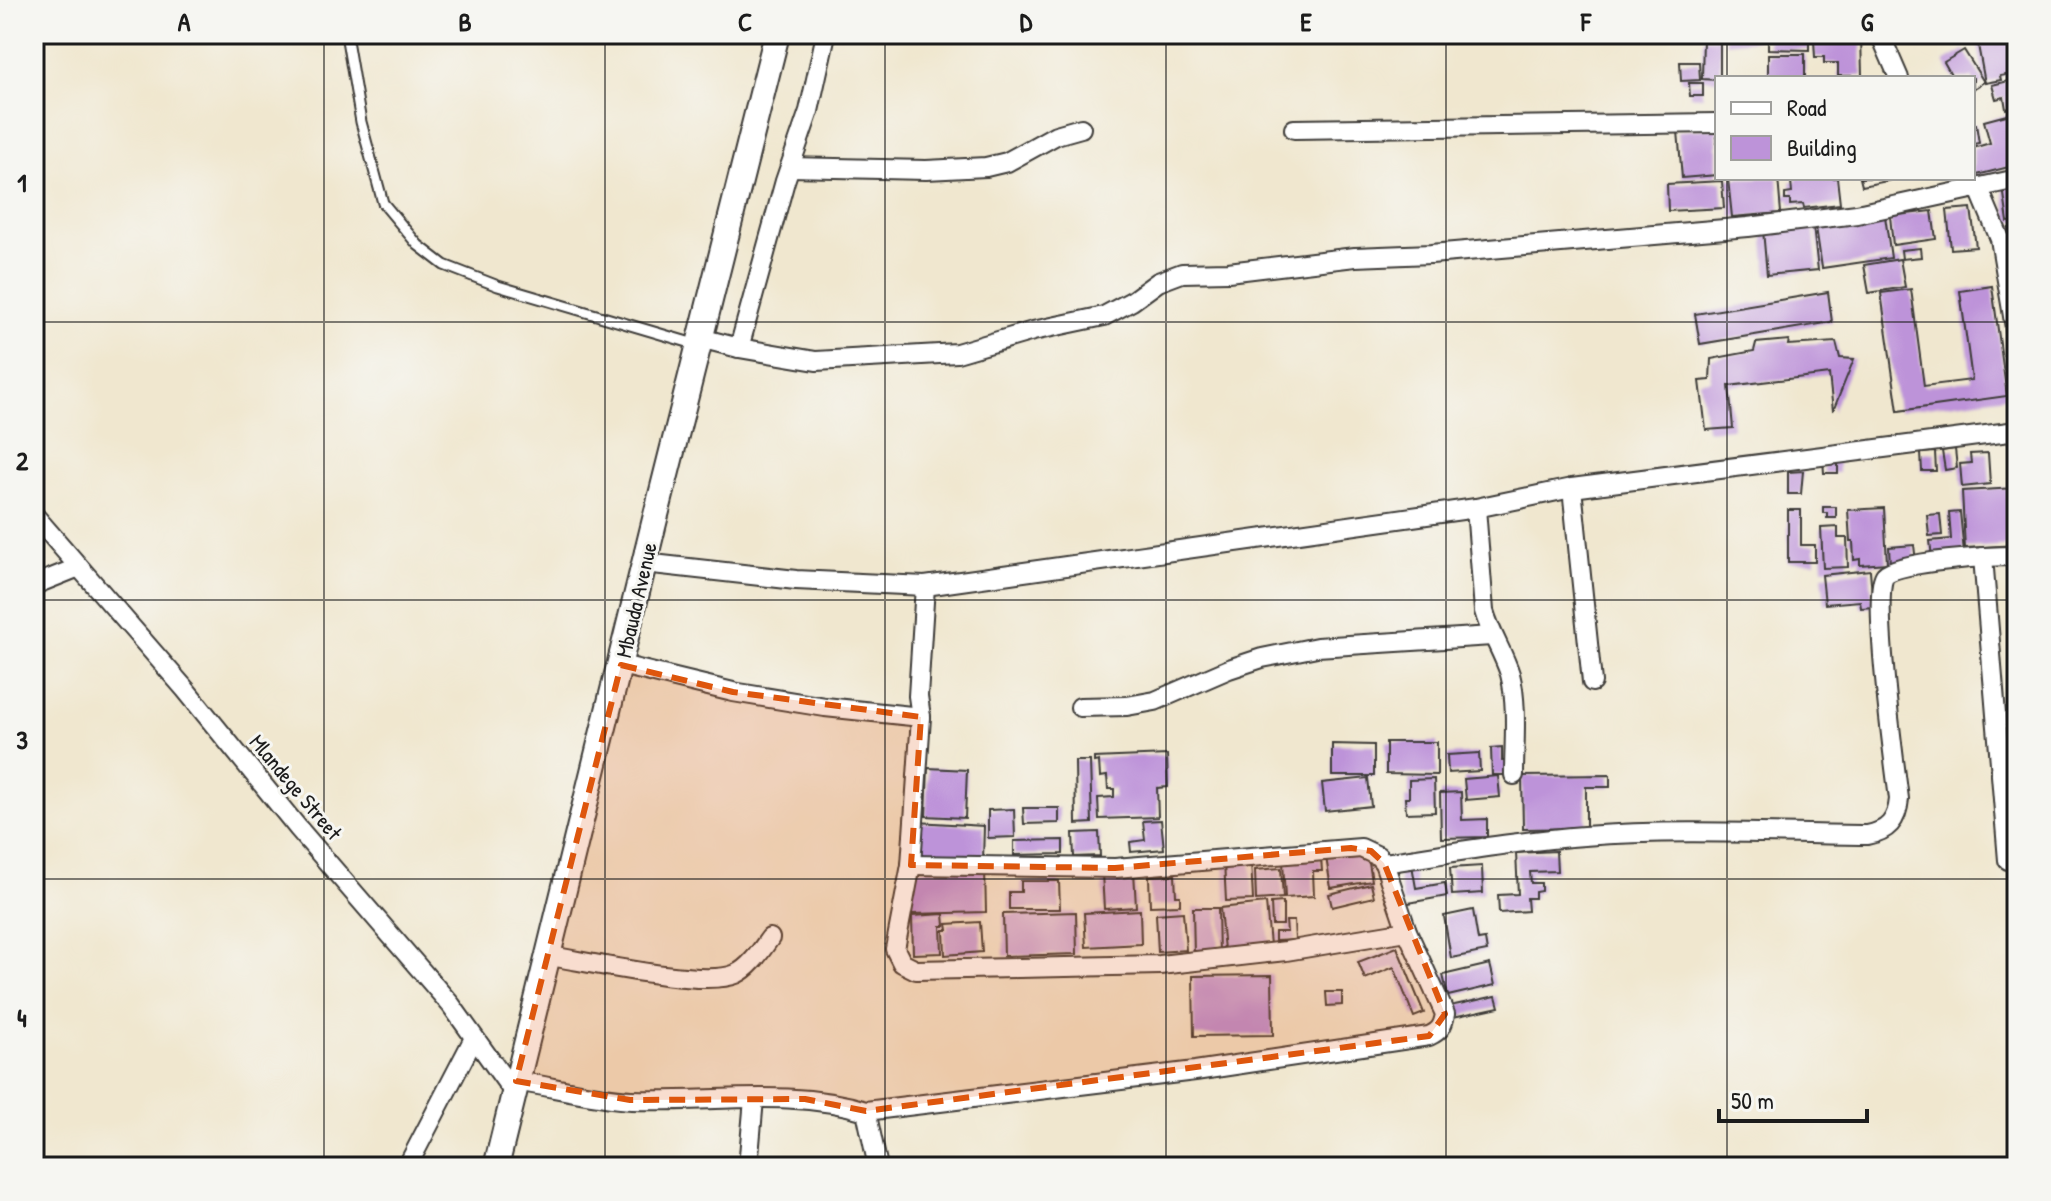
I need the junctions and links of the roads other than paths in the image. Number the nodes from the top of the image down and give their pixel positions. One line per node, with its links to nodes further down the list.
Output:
1 (346, 34): 15 (lane)
2 (777, 34): 15 (street, Mbauda Avenue)
3 (826, 34): 9 (street)
4 (1880, 34): 5 (street)
5 (1898, 76)
6 (1715, 123): 8 (street)
7 (1081, 128): 9 (street)
8 (1294, 129)
9 (790, 167): 16 (street)
10 (2017, 179): 12 (street)
11 (1945, 187): 12 (street); 16 (street)
12 (1979, 189): 13 (street)
13 (2014, 307): 14 (street)
14 (2017, 340)
15 (699, 341): 16 (street); 23 (street, Mbauda Avenue)
16 (739, 348)
17 (2017, 431): 18 (street)
18 (1572, 488): 19 (street); 29 (street)
19 (1476, 508): 26 (street); 27 (street)
20 (34, 515): 24 (street, Mlandege Street)
21 (2017, 556): 22 (street)
22 (1983, 557): 33 (street); 34 (street)
23 (644, 563): 26 (street); 28 (street, Mbauda Avenue)
24 (79, 567): 25 (street); 39 (street, Mlandege Street)
25 (34, 585)
26 (925, 586): 31 (street)
27 (1492, 636): 30 (street); 32 (street)
28 (621, 665): 31 (street); 38 (street, Mbauda Avenue)
29 (1592, 682)
30 (1080, 707)
31 (921, 717): 35 (street)
32 (1514, 775)
33 (2008, 860)
34 (1384, 863): 35 (street); 36 (street)
35 (911, 865): 36 (street)
36 (1407, 931): 42 (street)
37 (770, 938): 38 (street)
38 (550, 956): 40 (street, Mbauda Avenue)
39 (474, 1038): 40 (street, Mlandege Street); 43 (street)
40 (516, 1088): 41 (street); 44 (street, Mbauda Avenue)
41 (754, 1099): 42 (street); 45 (street)
42 (866, 1111): 46 (street)
43 (407, 1167)
44 (496, 1167)
45 (748, 1167)
46 (878, 1167)

